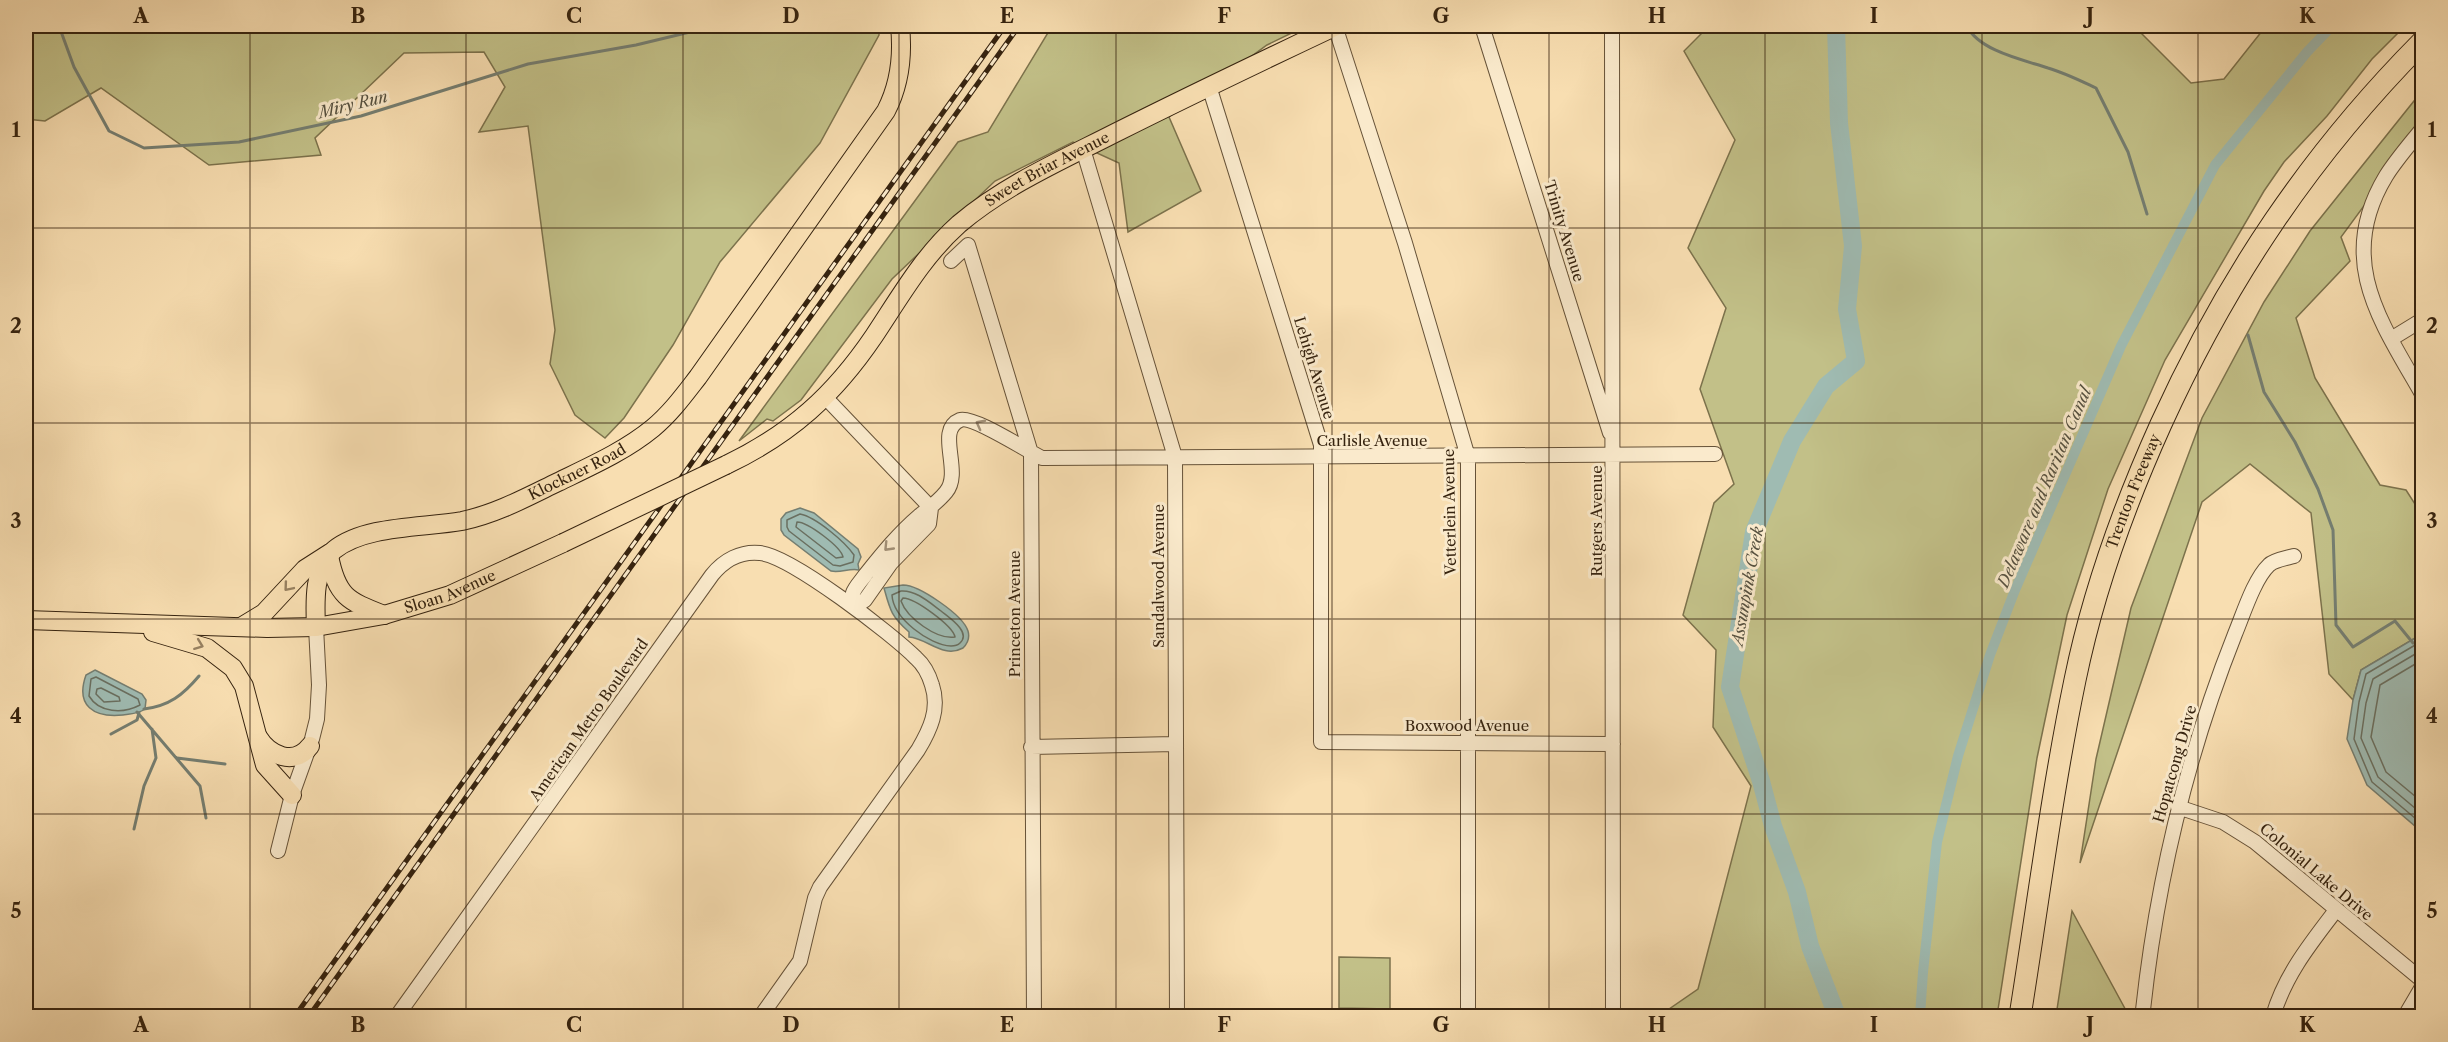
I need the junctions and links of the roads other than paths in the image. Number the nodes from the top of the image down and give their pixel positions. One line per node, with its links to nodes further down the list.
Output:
1 (900, 26): 22 (main road, Klockner Road)
2 (1336, 26): 7 (main road, Sweet Briar Avenue); 20 (street, Vetterlein Avenue)
3 (1482, 26): 15 (street, Trinity Avenue)
4 (1612, 26): 15 (street, Rutgers Avenue)
5 (2422, 42): 50 (highway, Trenton Freeway)
6 (2422, 62): 51 (highway, Trenton Freeway)
7 (1209, 86): 9 (main road, Sweet Briar Avenue); 19 (street, Lehigh Avenue)
8 (2422, 129): 12 (street)
9 (1083, 149): 14 (main road, Sweet Briar Avenue); 18 (street, Sandalwood Avenue)
10 (951, 261): 16 (street, Princeton Avenue)
11 (2422, 320): 12 (street)
12 (2391, 339): 13 (street)
13 (2422, 394)
14 (826, 398): 21 (street); 25 (main road, Sloan Avenue, bridge)
15 (1614, 451): 17 (street, Carlisle Avenue); 20 (street, Carlisle Avenue); 34 (street, Rutgers Avenue)
16 (1031, 453): 18 (street, Carlisle Avenue); 21 (street, Carlisle Avenue, one-way to 21); 36 (street, Princeton Avenue)
17 (1714, 454)
18 (1175, 457): 19 (street, Carlisle Avenue); 33 (street, Sandalwood Avenue)
19 (1322, 457): 20 (street, Carlisle Avenue); 31 (street, Lehigh Avenue)
20 (1468, 457): 32 (street, Vetterlein Avenue)
21 (932, 508): 24 (street)
22 (331, 553): 25 (main road); 28 (main road, Klockner Road, one-way to 28); 29 (main road)
23 (2295, 556): 38 (street, Hopatcong Drive)
24 (854, 607): 44 (street, American Metro Boulevard); 45 (street, American Metro Boulevard)
25 (384, 615): 29 (main road, Sloan Avenue)
26 (27, 621): 27 (main road, Sloan Avenue)
27 (123, 624): 28 (main road, Sloan Avenue); 30 (main road, one-way to 30)
28 (242, 627): 29 (main road, Sloan Avenue)
29 (316, 627): 35 (street)
30 (255, 733): 35 (main road); 37 (main road)
31 (1321, 742): 32 (street, Boxwood Avenue)
32 (1468, 743): 34 (street, Boxwood Avenue); 48 (street, Vetterlein Avenue)
33 (1176, 744): 36 (street); 47 (street, Sandalwood Avenue)
34 (1613, 744): 49 (street, Rutgers Avenue)
35 (310, 746): 37 (street)
36 (1031, 747): 46 (street, Princeton Avenue)
37 (292, 795): 39 (street)
38 (2178, 807): 40 (street, Colonial Lake Drive); 43 (street, Hopatcong Drive)
39 (278, 851)
40 (2336, 910): 41 (street, Colonial Lake Drive); 52 (street)
41 (2422, 980)
42 (2422, 987): 53 (street)
43 (2142, 1010)
44 (397, 1017)
45 (761, 1017)
46 (1034, 1017)
47 (1177, 1017)
48 (1468, 1017)
49 (1614, 1017)
50 (2020, 1017)
51 (2034, 1017)
52 (2273, 1017)
53 (2405, 1017)

